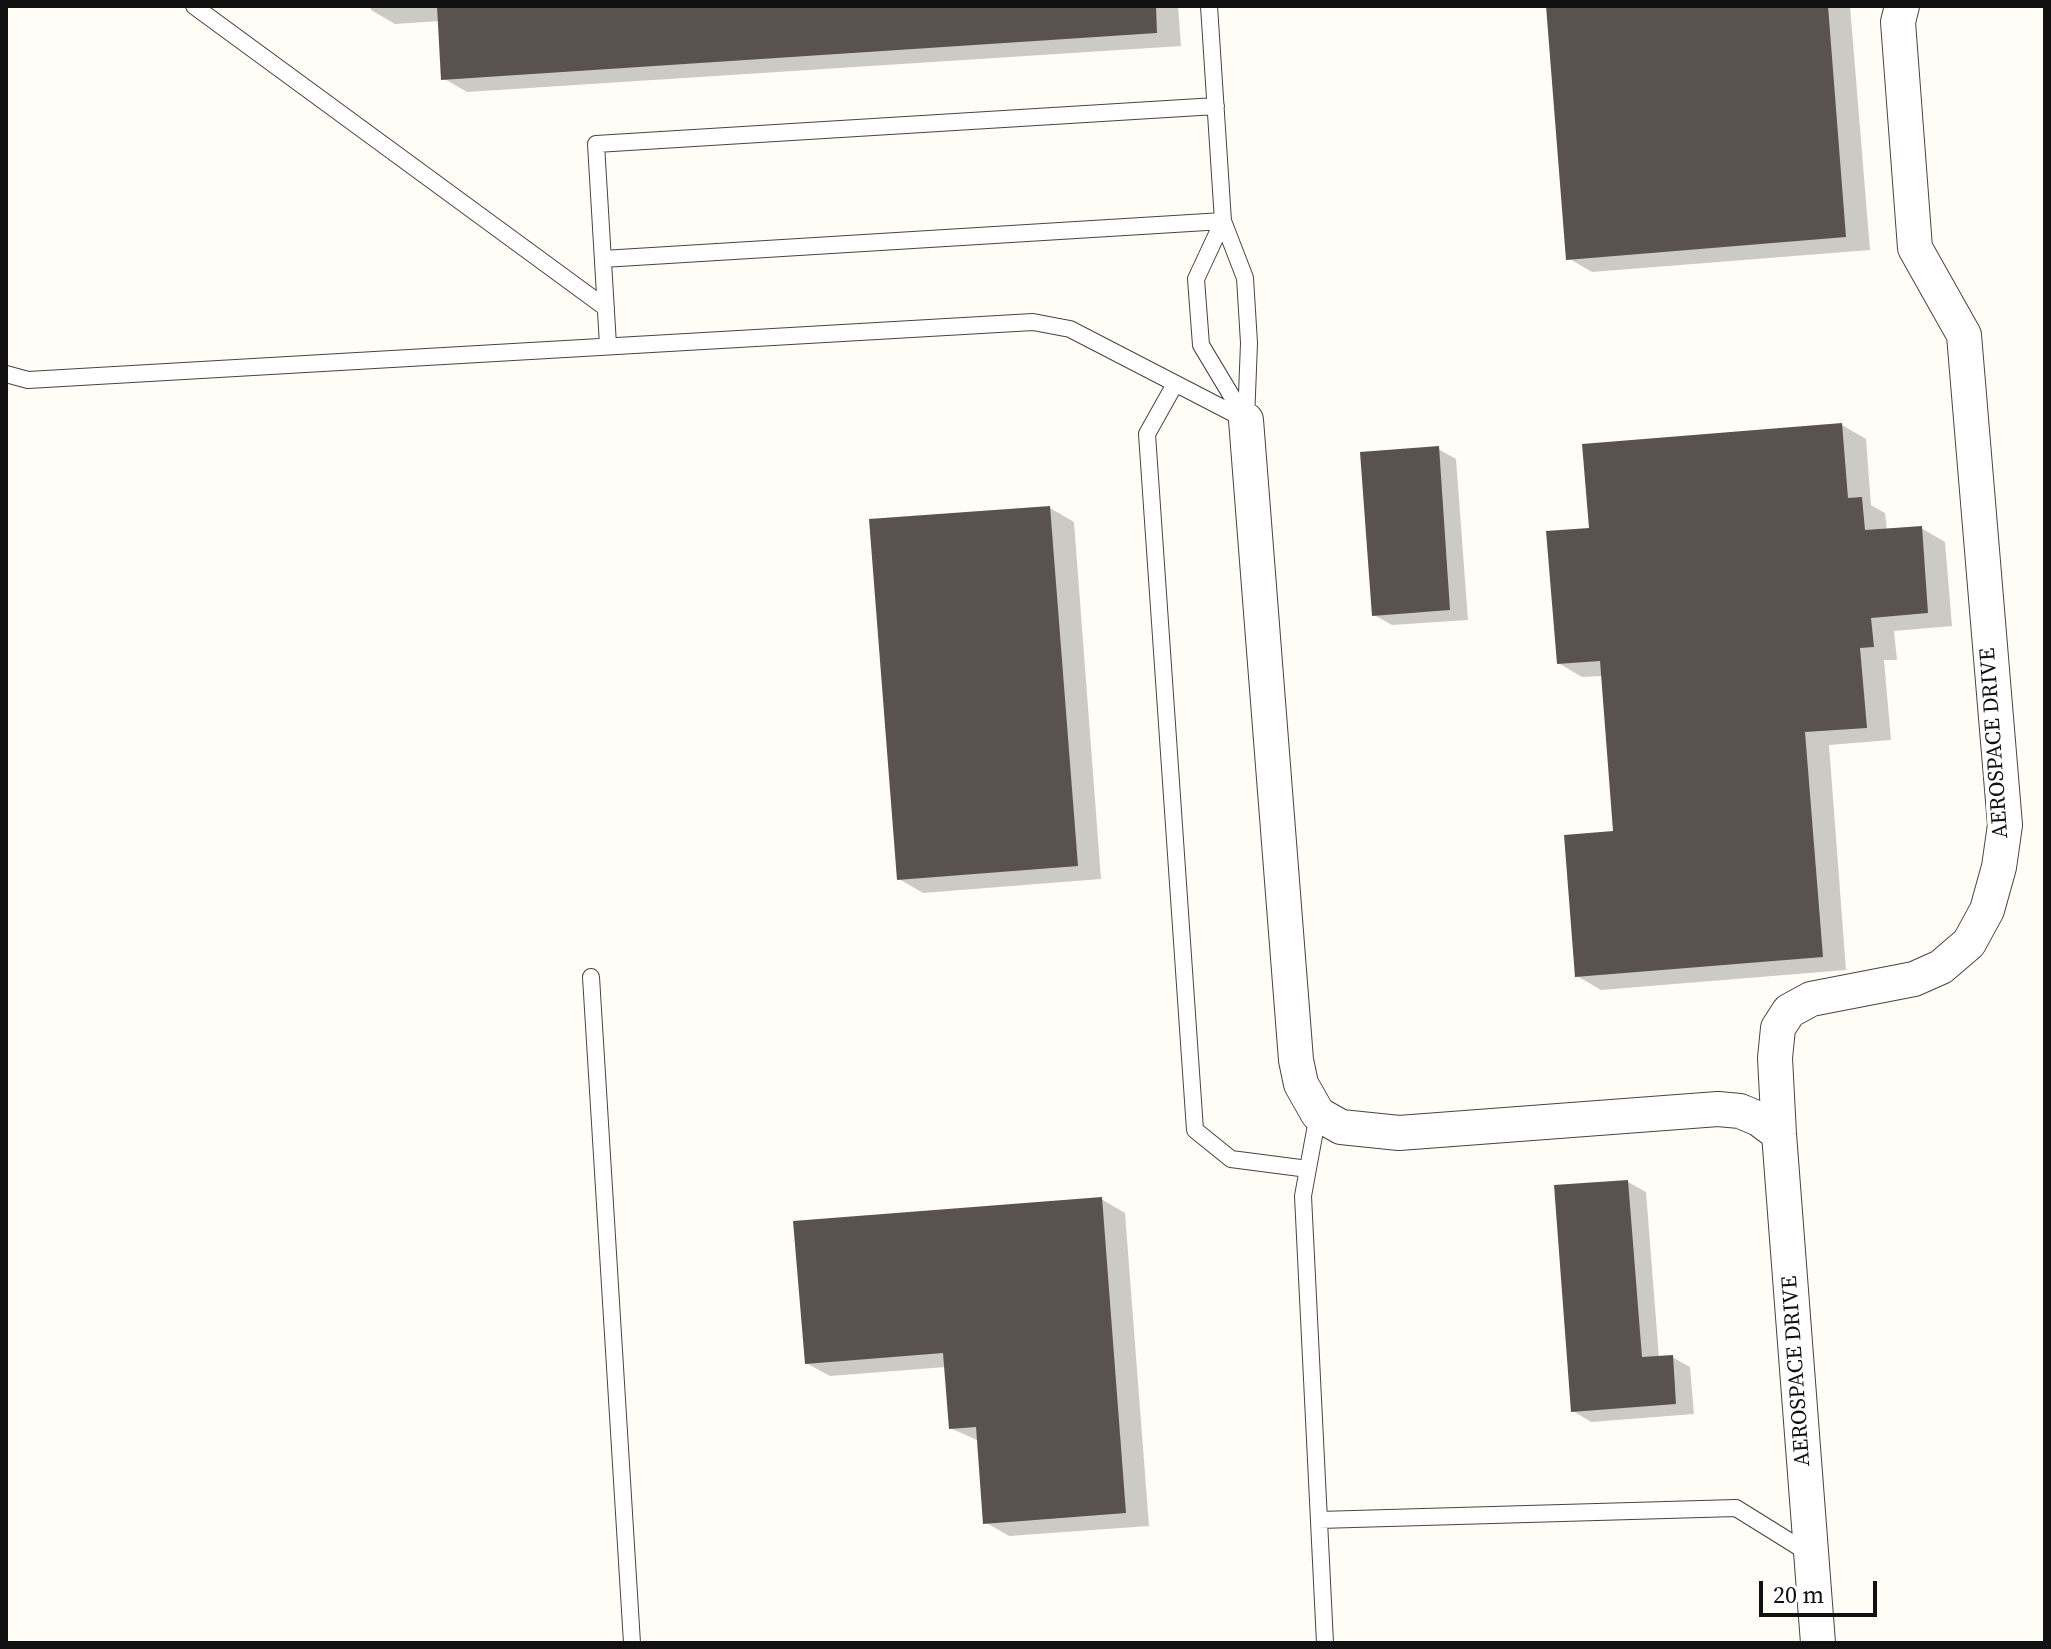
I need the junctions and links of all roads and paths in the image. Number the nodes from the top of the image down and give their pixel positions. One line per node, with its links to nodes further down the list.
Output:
1 (194, 6): 7 (lane)
2 (1209, 6): 4 (lane)
3 (1902, 6): 14 (street, AEROSPACE DRIVE)
4 (1216, 106): 5 (lane); 6 (lane)
5 (1223, 221): 6 (lane); 11 (lane); 11 (lane)
6 (603, 259): 7 (lane)
7 (606, 308): 8 (lane)
8 (608, 345): 9 (lane); 10 (lane)
9 (6, 374)
10 (1175, 384): 11 (lane); 15 (lane)
11 (1246, 420): 13 (street)
12 (591, 977): 18 (lane)
13 (1318, 1114): 14 (street); 15 (lane)
14 (1779, 1134): 17 (street, AEROSPACE DRIVE)
15 (1308, 1169): 16 (lane)
16 (1319, 1520): 17 (lane); 19 (lane)
17 (1811, 1554): 20 (street, AEROSPACE DRIVE)
18 (632, 1643)
19 (1325, 1643)
20 (1818, 1643)

